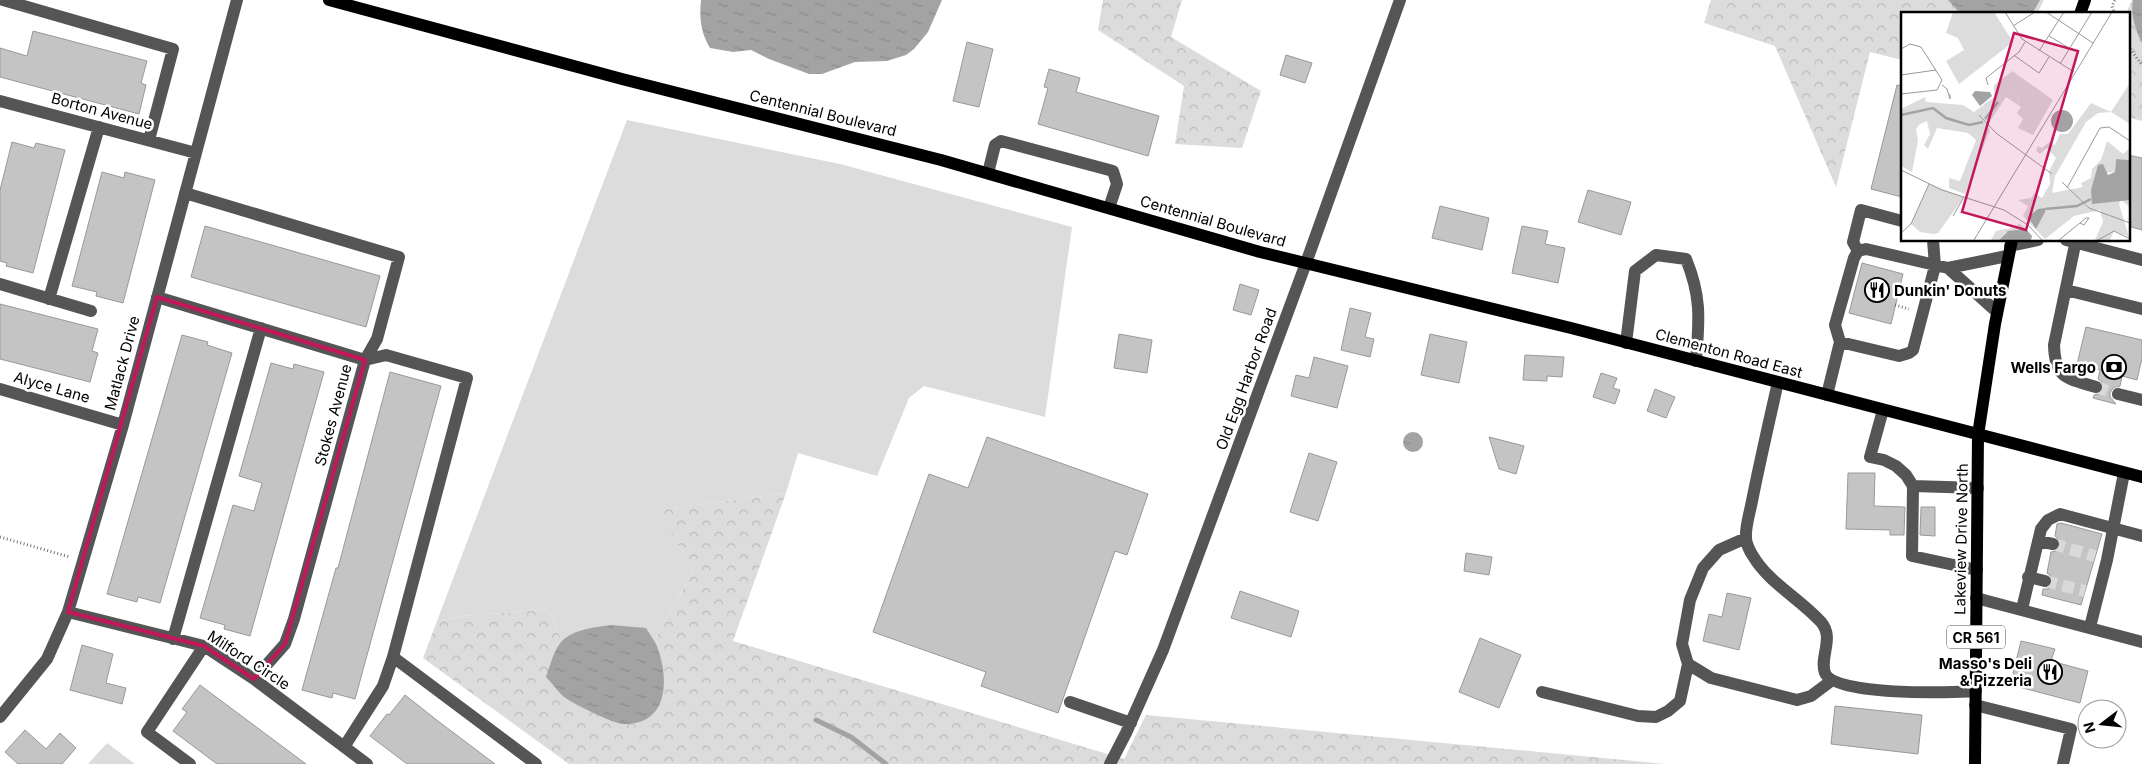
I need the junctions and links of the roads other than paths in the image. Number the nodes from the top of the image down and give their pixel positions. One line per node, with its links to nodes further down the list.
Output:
1 (4, 0): 9 (street)
2 (237, 0): 10 (street, Matlack Drive)
3 (330, 0): 11 (main road, Centennial Boulevard)
4 (1400, 0): 21 (street, Old Egg Harbor Road)
5 (2085, 0): 6 (main road)
6 (2081, 12)
7 (0, 101): 8 (street, Borton Avenue)
8 (99, 127): 9 (street, Borton Avenue); 26 (street)
9 (148, 140): 10 (street, Borton Avenue)
10 (196, 153): 12 (street, Matlack Drive)
11 (988, 173): 13 (main road, Centennial Boulevard); 13 (street)
12 (185, 192): 25 (street, Matlack Drive); 33 (street)
13 (1109, 208): 21 (main road, Centennial Boulevard)
14 (1901, 221): 19 (street)
15 (1933, 241): 22 (street)
16 (2034, 241): 18 (street)
17 (2072, 241): 20 (street); 24 (street)
18 (2010, 248): 22 (street); 29 (main road, CR 561)
19 (1858, 251): 22 (street); 31 (street)
20 (2142, 260)
21 (1306, 263): 32 (main road, Clementon Road East); 74 (street, Old Egg Harbor Road)
22 (1941, 267): 29 (street); 31 (street)
23 (0, 284): 26 (street)
24 (2066, 290): 27 (street); 36 (street)
25 (157, 297): 30 (street, Stokes Avenue); 42 (street, Matlack Drive)
26 (49, 299): 28 (street)
27 (2142, 309)
28 (90, 312)
29 (1997, 312): 43 (main road, CR 561)
30 (261, 328): 33 (street, Stokes Avenue); 62 (street)
31 (1840, 342): 39 (street)
32 (1626, 343): 34 (main road, Clementon Road East); 34 (street)
33 (366, 360): 65 (street); 67 (street, Stokes Avenue)
34 (1696, 361): 35 (main road, Clementon Road East)
35 (1778, 382): 39 (main road, Clementon Road East); 50 (street)
36 (2096, 387)
37 (0, 389): 42 (street, Alyce Lane)
38 (2118, 394): 40 (street)
39 (1828, 395): 41 (main road, Clementon Road East)
40 (2142, 400)
41 (1883, 410): 43 (main road, Clementon Road East); 46 (street)
42 (123, 424): 60 (street, Matlack Drive)
43 (1978, 434): 44 (main road, Clementon Road East); 47 (main road, Lakeview Drive North / CR 561)
44 (2124, 473): 45 (main road, Clementon Road East); 48 (street)
45 (2142, 477)
46 (1913, 486): 47 (street); 53 (street)
47 (1978, 488): 53 (main road, Lakeview Drive North / CR 561)
48 (2114, 528): 49 (street); 51 (street); 57 (street)
49 (2142, 536)
50 (1746, 538): 66 (street); 68 (street)
51 (2038, 541): 52 (street); 54 (street)
52 (2053, 544)
53 (1977, 570): 58 (main road, Lakeview Drive North / CR 561)
54 (2028, 577): 55 (street); 59 (street)
55 (2045, 581)
56 (2086, 591): 57 (street)
57 (2098, 596): 61 (street)
58 (1976, 598): 59 (street); 69 (main road, Lakeview Drive North / CR 561)
59 (2022, 609): 61 (street)
60 (68, 612): 62 (street, Milford Circle); 73 (street, Matlack Drive)
61 (2090, 627): 63 (street)
62 (173, 639): 64 (street, Milford Circle)
63 (2142, 642)
64 (204, 646): 67 (street, Milford Circle); 76 (street)
65 (393, 657): 75 (street); 78 (street)
66 (1688, 664): 68 (street); 70 (street)
67 (254, 679): 75 (street, Milford Circle)
68 (1831, 681): 69 (street)
69 (1976, 691): 72 (main road, Lakeview Drive North / CR 561)
70 (1542, 692)
71 (1070, 702): 74 (street)
72 (1975, 705): 80 (main road, Lakeview Drive North / CR 561); 81 (street)
73 (0, 717)
74 (1131, 723): 79 (street, Old Egg Harbor Road)
75 (344, 747): 77 (street, Milford Circle)
76 (190, 764)
77 (367, 764)
78 (536, 764)
79 (1110, 764)
80 (1975, 764)
81 (2062, 764)

